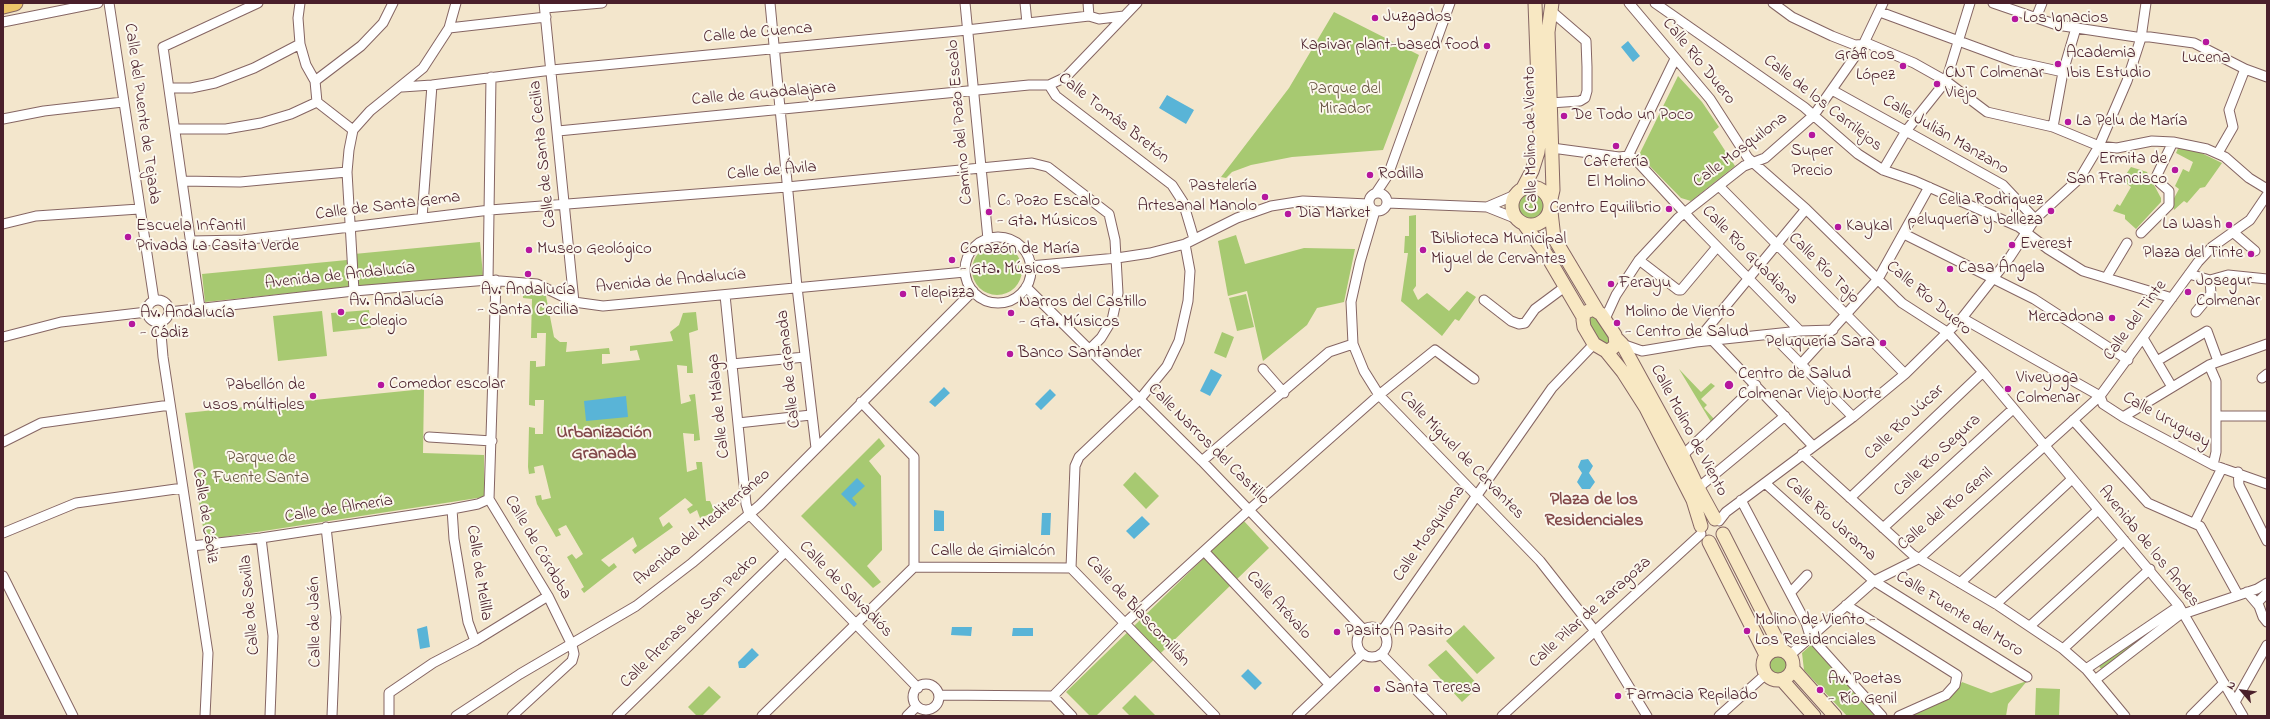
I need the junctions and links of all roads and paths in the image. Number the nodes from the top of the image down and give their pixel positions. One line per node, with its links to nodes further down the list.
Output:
1 (15, 3): 23 (main road)
2 (98, 3): 31 (street)
3 (109, 3): 56 (street, Calle del Puente de Tejada)
4 (258, 3): 53 (street)
5 (300, 3): 39 (street)
6 (393, 3): 48 (street)
7 (456, 3): 33 (street)
8 (602, 3): 26 (street)
9 (770, 3): 41 (street, Calle de Granada)
10 (965, 3): 35 (street, Camino del Pozo Escalo)
11 (1025, 3): 32 (street)
12 (1088, 3): 27 (street)
13 (1137, 3): 28 (street)
14 (1450, 3): 76 (street)
15 (1535, 3): 82 (main road, Calle Molino de Viento)
16 (1629, 3): 42 (street, Calle Río Duero)
17 (1655, 3): 60 (street, Calle de los Carrilejos)
18 (1774, 3): 40 (street)
19 (1970, 3): 38 (street)
20 (1993, 3): 29 (street)
21 (2042, 3): 29 (street)
22 (2146, 3): 37 (street)
23 (3, 6)
24 (1551, 6): 58 (main road, Calle Molino de Viento); 58 (street)
25 (1881, 7): 38 (street); 40 (street, Calle Mosquilona)
26 (545, 10): 33 (street); 44 (street, Calle de Santa Cecilia)
27 (1089, 16): 30 (street); 32 (street, Calle de Cuenca)
28 (1124, 16): 30 (street); 36 (street)
29 (2036, 18): 34 (street)
30 (1099, 19): 36 (street)
31 (3, 22)
32 (1027, 23): 35 (street, Calle de Cuenca)
33 (449, 28): 52 (street)
34 (2076, 28): 37 (street); 45 (street)
35 (968, 30): 41 (street, Calle de Cuenca); 55 (street, Camino del Pozo Escalo)
36 (1105, 35): 51 (street)
37 (2141, 38): 43 (street); 68 (street)
38 (1959, 41): 45 (street); 49 (street)
39 (300, 44): 48 (street); 53 (street)
40 (1863, 45): 49 (street); 54 (street, Calle Mosquilona)
41 (775, 49): 44 (street, Calle de Cuenca); 59 (street, Calle de Granada)
42 (1675, 59): 71 (street); 72 (street, Calle Río Duero)
43 (2245, 69): 47 (street); 70 (street)
44 (552, 70): 46 (street, Calle de Cuenca); 65 (street, Calle de Santa Cecilia)
45 (2063, 72): 62 (street)
46 (491, 77): 50 (street, Calle de Cuenca); 92 (street, Calle de Córdoba)
47 (2267, 77)
48 (315, 81): 57 (street)
49 (1946, 81): 62 (street); 66 (street)
50 (432, 85): 52 (street, Calle de Cuenca); 95 (street)
51 (1050, 85): 55 (street, Calle Tomás Bretón); 105 (street, Calle Tomás Bretón)
52 (402, 86): 64 (street)
53 (170, 88): 63 (street)
54 (1832, 90): 60 (street, Calle Mosquilona); 66 (street, Calle Julián Manzano)
55 (974, 92): 59 (street, Calle de Guadalajara); 73 (street, Camino del Pozo Escalo)
56 (123, 102): 61 (street); 90 (street, Calle del Puente de Tejada)
57 (317, 102): 63 (street); 64 (street)
58 (1550, 103): 69 (main road, Calle Molino de Viento)
59 (781, 110): 65 (street, Calle de Guadalajara); 79 (street, Calle de Granada)
60 (1814, 115): 72 (street, Calle Mosquilona); 74 (street, Calle de los Carrilejos)
61 (3, 119)
62 (2053, 127): 68 (street)
63 (176, 129): 77 (street)
64 (353, 130): 75 (street)
65 (558, 131): 87 (street, Calle de Santa Cecilia)
66 (1906, 131): 74 (street); 96 (street, Calle Julián Manzano)
67 (2173, 142): 68 (street); 70 (street); 101 (street)
68 (2099, 146): 96 (street)
69 (1552, 148): 71 (street); 86 (main road, Calle Molino de Viento)
70 (2218, 153): 81 (street)
71 (1628, 156): 94 (street, Calle Río Guadiana)
72 (1755, 162): 78 (street, Calle Mosquilona); 91 (street, Calle Río Duero)
73 (981, 169): 79 (street, Calle de Ávila); 104 (street, Camino del Pozo Escalo); 112 (street, Calle de Ávila)
74 (1883, 170): 80 (street, Calle de los Carrilejos)
75 (347, 172): 77 (street); 99 (street)
76 (1388, 175): 83 (street); 85 (street)
77 (182, 181): 106 (street)
78 (1719, 186): 94 (street, Calle Mosquilona); 109 (street, Calle Río Tajo)
79 (787, 187): 87 (street, Calle de Ávila); 125 (street, Calle de Granada)
80 (1929, 187): 100 (street, Calle de los Carrilejos); 103 (street)
81 (2267, 189)
82 (1519, 192): 86 (main road); 89 (street); 97 (main road)
83 (1376, 193): 85 (street); 88 (street)
84 (2267, 195): 102 (street, Calle del Tinte)
85 (1387, 202): 89 (street); 93 (street)
86 (1550, 203): 97 (main road); 138 (main road, Calle Molino de Viento)
87 (566, 204): 92 (street, Calle de Santa Gema); 133 (street, Calle de Santa Cecilia)
88 (1368, 204): 93 (street); 105 (street)
89 (1487, 207): 97 (street)
90 (139, 209): 98 (street); 131 (street, Calle del Puente de Tejada)
91 (1806, 209): 109 (street); 122 (street, Calle Río Duero)
92 (490, 210): 95 (street, Calle de Santa Gema); 121 (street, Calle de Córdoba)
93 (1375, 211): 152 (street, Calle Miguel de Cervantes)
94 (1685, 213): 110 (street, Calle Río Guadiana); 113 (street, Calle Mosquilona)
95 (422, 218): 99 (street, Calle de Santa Gema)
96 (2035, 219): 100 (street)
97 (1521, 222): 124 (main road, Calle Molino de Viento)
98 (3, 224)
99 (349, 228): 106 (street, Calle de Santa Gema); 127 (street)
100 (2025, 231): 118 (street); 119 (street, Calle de los Carrilejos)
101 (2141, 233)
102 (2234, 233): 111 (street); 116 (street, Calle del Tinte)
103 (1904, 234): 118 (street); 122 (street)
104 (988, 239): 114 (street); 115 (street)
105 (1194, 239): 108 (street)
106 (191, 241): 134 (street)
107 (2128, 243): 119 (street)
108 (1185, 244): 112 (street); 173 (street, Calle de Blascomillán)
109 (1776, 245): 117 (street); 139 (street, Calle Río Tajo)
110 (1717, 247): 113 (street); 117 (street, Calle Río Guadiana)
111 (2254, 251)
112 (1117, 258): 114 (street); 155 (street, Calle de Ávila)
113 (1639, 260): 138 (street, Calle Mosquilona)
114 (1030, 266): 126 (street)
115 (965, 272): 125 (street, Avenida de Andalucía); 128 (street)
116 (2189, 274): 123 (street); 130 (street, Calle del Tinte)
117 (1748, 278): 144 (street, Calle Río Guadiana); 151 (street)
118 (1993, 278): 141 (street); 158 (street)
119 (2106, 278): 130 (street, Calle de los Carrilejos)
120 (2267, 279): 123 (street)
121 (492, 280): 127 (street, Avenida de Andalucía); 133 (street, Avenida de Andalucía); 186 (street, Calle de Córdoba)
122 (1878, 280): 139 (street); 145 (street, Calle Río Duero)
123 (2210, 280): 137 (street)
124 (1566, 286): 132 (street); 140 (main road, Calle Molino de Viento)
125 (797, 287): 129 (street, Avenida de Andalucía); 157 (street, Calle de Granada)
126 (1026, 287): 128 (street); 155 (street, Calle Narros del Castillo)
127 (354, 291): 134 (street, Avenida de Andalucía)
128 (973, 291): 174 (street, Avenida del Mediterráneo)
129 (725, 294): 133 (street, Avenida de Andalucía); 161 (street, Calle de Málaga)
130 (2172, 298): 148 (street, Calle del Tinte)
131 (154, 300): 135 (street); 136 (street)
132 (1484, 300)
133 (574, 302)
134 (200, 308): 136 (street, Avenida de Andalucía)
135 (147, 312): 142 (street); 147 (street)
136 (169, 312): 142 (street)
137 (2196, 312)
138 (1601, 315): 140 (main road); 149 (main road, Calle Molino de Viento)
139 (1847, 315): 143 (street); 166 (street, Calle Río Tajo)
140 (1583, 317): 153 (main road, Calle Molino de Viento)
141 (1962, 318): 145 (street); 172 (street, Calle Uruguay)
142 (160, 322): 175 (street, Calle de Cádiz)
143 (1833, 330): 144 (street); 162 (street)
144 (1800, 331): 146 (street)
145 (1946, 332): 165 (street, Calle Río Duero); 166 (street)
146 (1775, 334): 150 (street); 162 (street)
147 (3, 337)
148 (2143, 338): 158 (street, Calle del Tinte); 159 (street)
149 (1619, 341): 151 (street); 156 (main road); 192 (main road, Calle Molino de Viento)
150 (1714, 341): 151 (street); 168 (street)
151 (1696, 342)
152 (1353, 344): 170 (street); 171 (street, Calle Miguel de Cervantes)
153 (1594, 344): 156 (main road); 201 (street, Calle Mosquilona)
154 (2267, 344): 160 (street)
155 (1090, 349): 173 (street, Calle Narros del Castillo)
156 (1606, 351): 214 (main road, Calle Molino de Viento)
157 (805, 357): 161 (street); 177 (street, Calle de Granada)
158 (2128, 360): 172 (street, Calle del Tinte)
159 (2157, 361): 160 (street); 169 (street)
160 (2218, 361): 163 (street)
161 (732, 364): 184 (street, Calle de Málaga)
162 (1801, 364): 181 (street)
163 (2209, 365): 169 (street); 179 (street)
164 (1263, 368): 170 (street)
165 (1983, 372): 176 (street, Calle Río Duero); 202 (street, Calle Río Júcar)
166 (1905, 374): 181 (street)
167 (1474, 379): 171 (street)
168 (1756, 386): 178 (street); 192 (street)
169 (2172, 387): 182 (street)
170 (1284, 393): 193 (street)
171 (1379, 395): 201 (street, Calle Miguel de Cervantes); 206 (street)
172 (2100, 396): 182 (street, Calle Uruguay); 183 (street, Calle del Tinte)
173 (1140, 399): 193 (street, Calle Narros del Castillo); 224 (street, Calle de Blascomillán)
174 (861, 402): 190 (street, Avenida del Mediterráneo); 223 (street, Calle de Gimialcón)
175 (170, 405): 187 (street); 199 (street, Calle de Cádiz)
176 (2013, 409): 189 (street, Calle Río Duero); 212 (street, Calle Río Segura)
177 (811, 415): 184 (street); 190 (street, Calle de Granada)
178 (1785, 416): 188 (street); 200 (street)
179 (2217, 416): 180 (street); 194 (street)
180 (2267, 416)
181 (1853, 417): 188 (street)
182 (2123, 417): 194 (street, Calle Uruguay)
183 (2073, 420): 189 (street, Calle del Tinte); 210 (street)
184 (738, 423): 208 (street, Calle de Málaga)
185 (429, 437): 186 (street)
186 (492, 441): 203 (street, Calle de Córdoba)
187 (3, 442)
188 (1813, 446): 191 (street)
189 (2044, 446): 196 (street, Avenida de los Andes); 222 (street, Calle del Río Genil)
190 (816, 448): 208 (street, Avenida del Mediterráneo)
191 (1802, 454): 197 (street); 202 (street)
192 (1682, 455): 200 (main road, Calle Molino de Viento)
193 (1202, 461): 206 (street, Calle Narros del Castillo)
194 (2217, 466): 195 (street, Calle Uruguay); 210 (street)
195 (2238, 472): 198 (street, Calle Uruguay); 218 (street)
196 (2072, 479): 207 (street, Avenida de los Andes); 229 (street)
197 (1765, 483): 204 (street); 228 (street, Calle Río Jarama)
198 (2267, 484)
199 (183, 488): 213 (street); 219 (street, Calle de Cádiz)
200 (1698, 488): 209 (main road, Calle Molino de Viento)
201 (1477, 496): 245 (street, Calle Mosquilona); 246 (street, Calle Miguel de Cervantes)
202 (1850, 498): 212 (street)
203 (489, 499): 205 (street, Calle de Almería); 235 (street, Calle de Córdoba)
204 (1741, 500): 209 (street); 231 (street)
205 (452, 509): 211 (street, Calle de Almería); 248 (street, Calle de Melilla)
206 (1250, 509): 220 (street); 244 (street, Calle Narros del Castillo)
207 (2098, 510): 217 (street, Avenida de los Andes); 237 (street)
208 (749, 514): 221 (street, Calle de Salvadiós); 249 (street, Avenida del Mediterráneo)
209 (1717, 520): 214 (main road); 215 (main road)
210 (2195, 522): 234 (street)
211 (326, 527): 216 (street, Calle de Almería); 272 (street, Calle de Jaén)
212 (1883, 528): 222 (street)
213 (3, 533)
214 (1704, 534): 215 (main road); 246 (street, Calle Pilar de Zaragoza); 255 (main road, Calle Molino de Viento)
215 (1723, 534): 252 (main road)
216 (261, 538): 219 (street, Calle de Almería); 271 (street, Calle de Sevilla)
217 (2124, 540): 225 (street, Avenida de los Andes); 243 (street)
218 (2267, 541)
219 (192, 546): 270 (street, Calle de Cádiz)
220 (1204, 551): 241 (street); 263 (street, Calle Arévalo)
221 (785, 552): 242 (street, Calle de Salvadiós); 276 (street, Calle Arenas de San Pedro)
222 (1920, 558): 228 (street, Calle del Río Genil); 229 (street)
223 (914, 567): 224 (street, Calle de Gimialcón); 242 (street, Calle de Gimialcón)
224 (1071, 568): 241 (street, Calle de Blascomillán)
225 (2150, 569): 239 (street, Avenida de los Andes); 251 (street)
226 (1807, 575): 231 (street)
227 (3, 576): 269 (street)
228 (1874, 581): 238 (street, Calle del Río Genil); 259 (street, Calle Fuente del Moro)
229 (1960, 582): 237 (street)
230 (2267, 583): 232 (street)
231 (1791, 592): 247 (street)
232 (2247, 592): 234 (street); 236 (street)
233 (2267, 594): 236 (street)
234 (2238, 595): 239 (street)
235 (548, 596): 248 (street, Calle de Melilla); 249 (street, Calle de Córdoba)
236 (2257, 603): 240 (street)
237 (1996, 604): 243 (street)
238 (1846, 605): 247 (street, Calle del Río Genil); 289 (street)
239 (2181, 611): 257 (street); 261 (street); 262 (street, Avenida de los Andes)
240 (2267, 622)
241 (1124, 624): 266 (street); 280 (street, Calle de Blascomillán)
242 (856, 625): 264 (street, Calle de Salvadiós); 277 (street, Calle de Gimialcón)
243 (2030, 626): 251 (street)
244 (1363, 630): 245 (street); 253 (street)
245 (1382, 631): 254 (street)
246 (1595, 631): 283 (street, Calle Pilar de Zaragoza); 284 (street, Calle Miguel de Cervantes)
247 (1810, 636): 252 (street, Calle del Río Genil); 288 (street)
248 (475, 641): 273 (street, Calle de Melilla)
249 (572, 645): 274 (street, Avenida del Mediterráneo); 275 (street)
250 (2267, 646): 267 (street)
251 (2063, 649): 257 (street)
252 (1786, 652): 255 (main road); 256 (main road)
253 (1362, 654): 254 (street); 263 (street)
254 (1381, 654): 282 (street)
255 (1766, 655): 258 (main road)
256 (1793, 669): 260 (main road); 287 (main road)
257 (2086, 669): 261 (street)
258 (1766, 674): 260 (main road); 285 (street)
259 (2027, 677)
260 (1782, 680): 286 (main road)
261 (2095, 680): 290 (street)
262 (2224, 683): 267 (street, Avenida de los Andes); 291 (street)
263 (1329, 684): 281 (street)
264 (918, 688): 265 (street); 268 (street)
265 (939, 695): 266 (street); 268 (street)
266 (1053, 696): 279 (street)
267 (2235, 702): 292 (street, Avenida de los Andes)
268 (917, 706): 278 (street)
269 (73, 716)
270 (205, 716)
271 (270, 716)
272 (332, 716)
273 (389, 716)
274 (456, 716)
275 (512, 716)
276 (616, 716)
277 (762, 716)
278 (907, 716)
279 (1072, 716)
280 (1214, 716)
281 (1297, 716)
282 (1442, 716)
283 (1502, 716)
284 (1646, 716)
285 (1719, 716)
286 (1814, 716)
287 (1835, 716)
288 (1882, 716)
289 (1899, 716)
290 (2125, 716)
291 (2191, 716)
292 (2243, 716)

